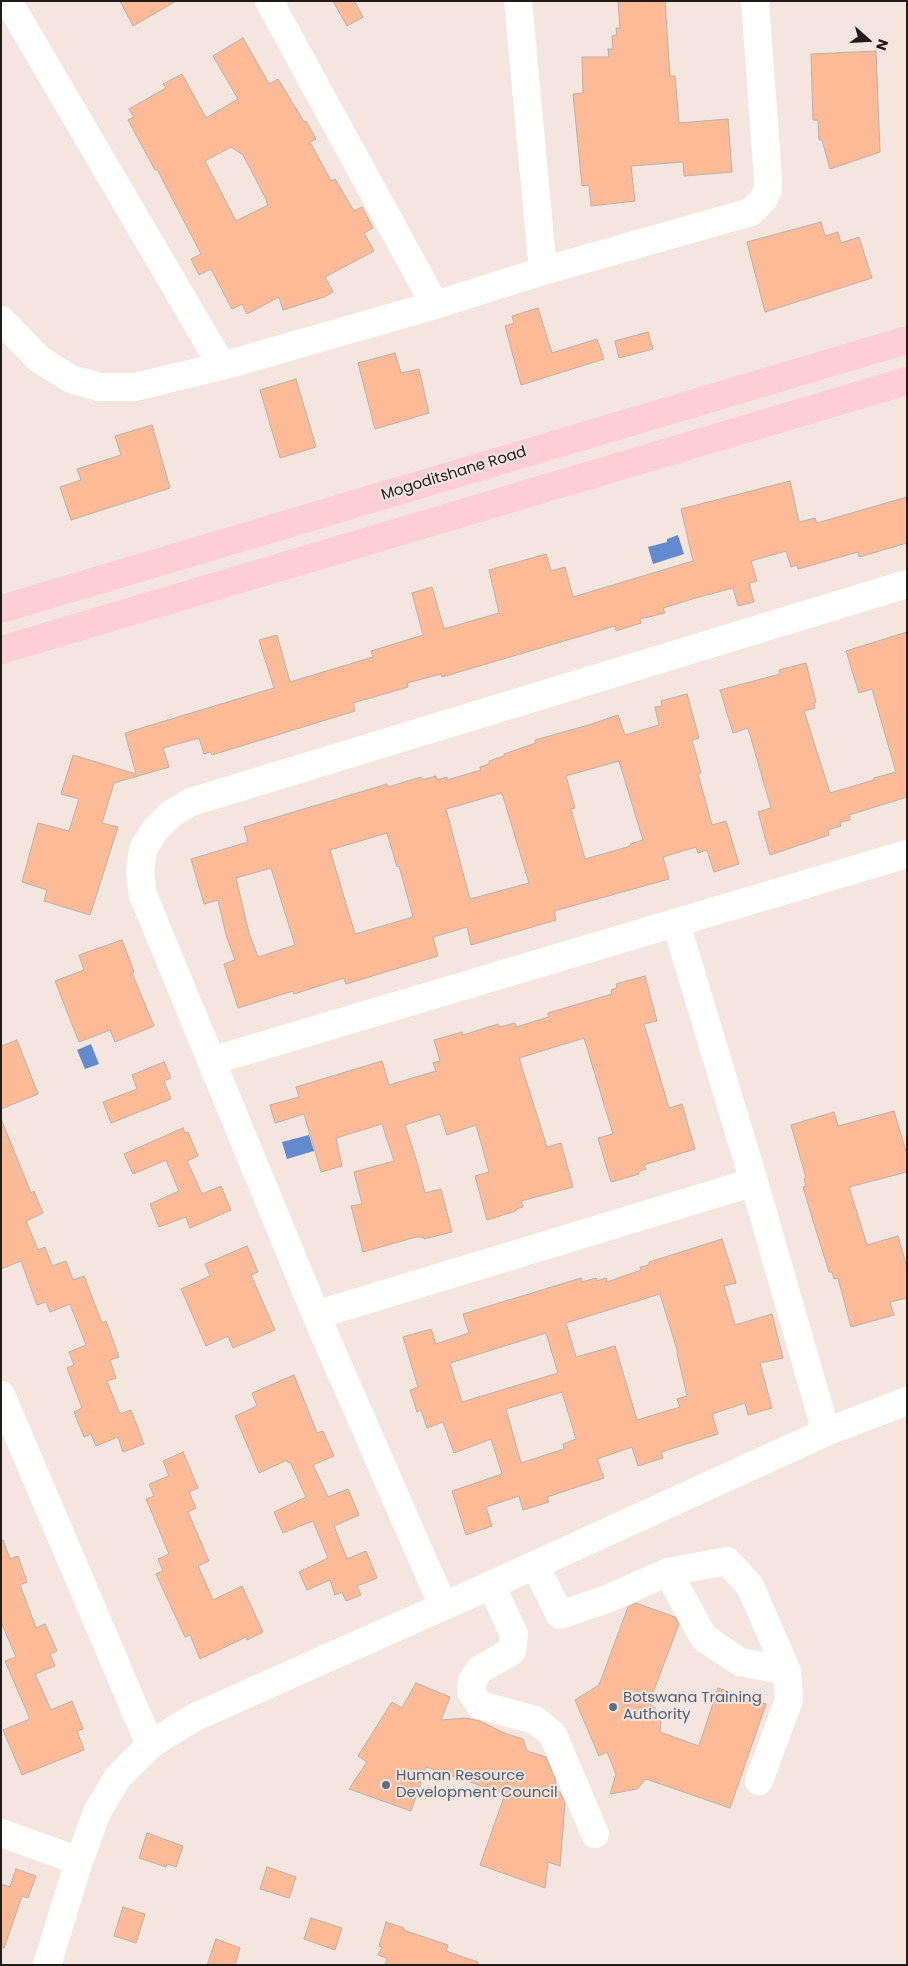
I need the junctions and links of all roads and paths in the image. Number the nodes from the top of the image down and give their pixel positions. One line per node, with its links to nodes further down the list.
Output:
1 (8, 1): 9 (street)
2 (270, 1): 6 (street)
3 (518, 1): 5 (street)
4 (755, 1): 5 (street)
5 (543, 271): 6 (street)
6 (435, 305): 9 (street)
7 (1, 320): 9 (street)
8 (907, 340): 12 (main road, Mogoditshane Road)
9 (222, 366)
10 (907, 381): 13 (main road)
11 (907, 584): 16 (street)
12 (1, 609)
13 (1, 650)
14 (907, 854): 15 (street)
15 (676, 923): 16 (street); 17 (street)
16 (211, 1061): 18 (street)
17 (754, 1182): 18 (street); 21 (street)
18 (316, 1315): 25 (street)
19 (1, 1395): 27 (street)
20 (907, 1401): 21 (street)
21 (826, 1432): 22 (street)
22 (535, 1565): 23 (street); 24 (street)
23 (668, 1572): 26 (street); 26 (street)
24 (492, 1585): 25 (street); 30 (street)
25 (443, 1606): 27 (street)
26 (787, 1671): 28 (street)
27 (150, 1745): 31 (street)
28 (760, 1781)
29 (1, 1833): 31 (street)
30 (594, 1834)
31 (79, 1860): 32 (street)
32 (46, 1965)

